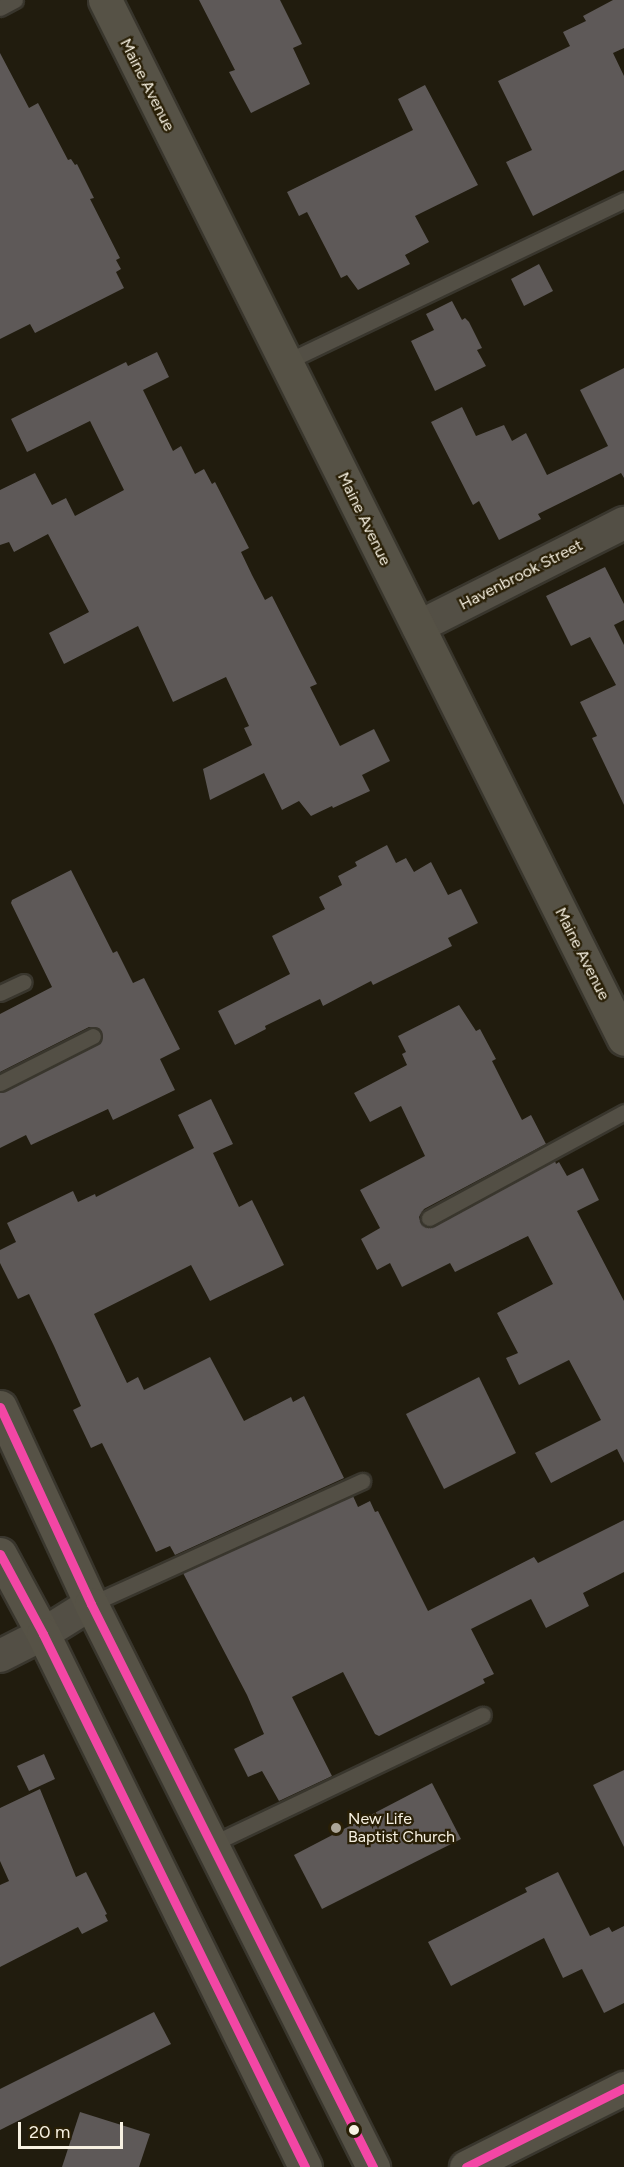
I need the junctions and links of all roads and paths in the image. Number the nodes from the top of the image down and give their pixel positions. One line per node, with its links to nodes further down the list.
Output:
1 (15, 0): 3 (lane)
2 (105, 0): 5 (main road, Maine Avenue)
3 (0, 8)
4 (624, 200): 5 (lane)
5 (286, 362): 7 (main road, Maine Avenue)
6 (624, 523): 7 (street, Havenbrook Street)
7 (418, 627): 10 (main road, Maine Avenue)
8 (24, 982): 9 (lane)
9 (0, 993)
10 (621, 1027)
11 (93, 1036): 12 (lane)
12 (0, 1083)
13 (624, 1113): 14 (lane)
14 (429, 1218)
15 (0, 1407): 18 (main road)
16 (362, 1481): 18 (lane)
17 (0, 1554): 19 (main road)
18 (91, 1604): 19 (street); 22 (main road)
19 (42, 1634): 20 (street); 24 (main road)
20 (0, 1656)
21 (483, 1715): 22 (lane)
22 (212, 1844): 25 (main road)
23 (624, 2088): 26 (main road)
24 (305, 2167)
25 (373, 2167)
26 (466, 2167)

